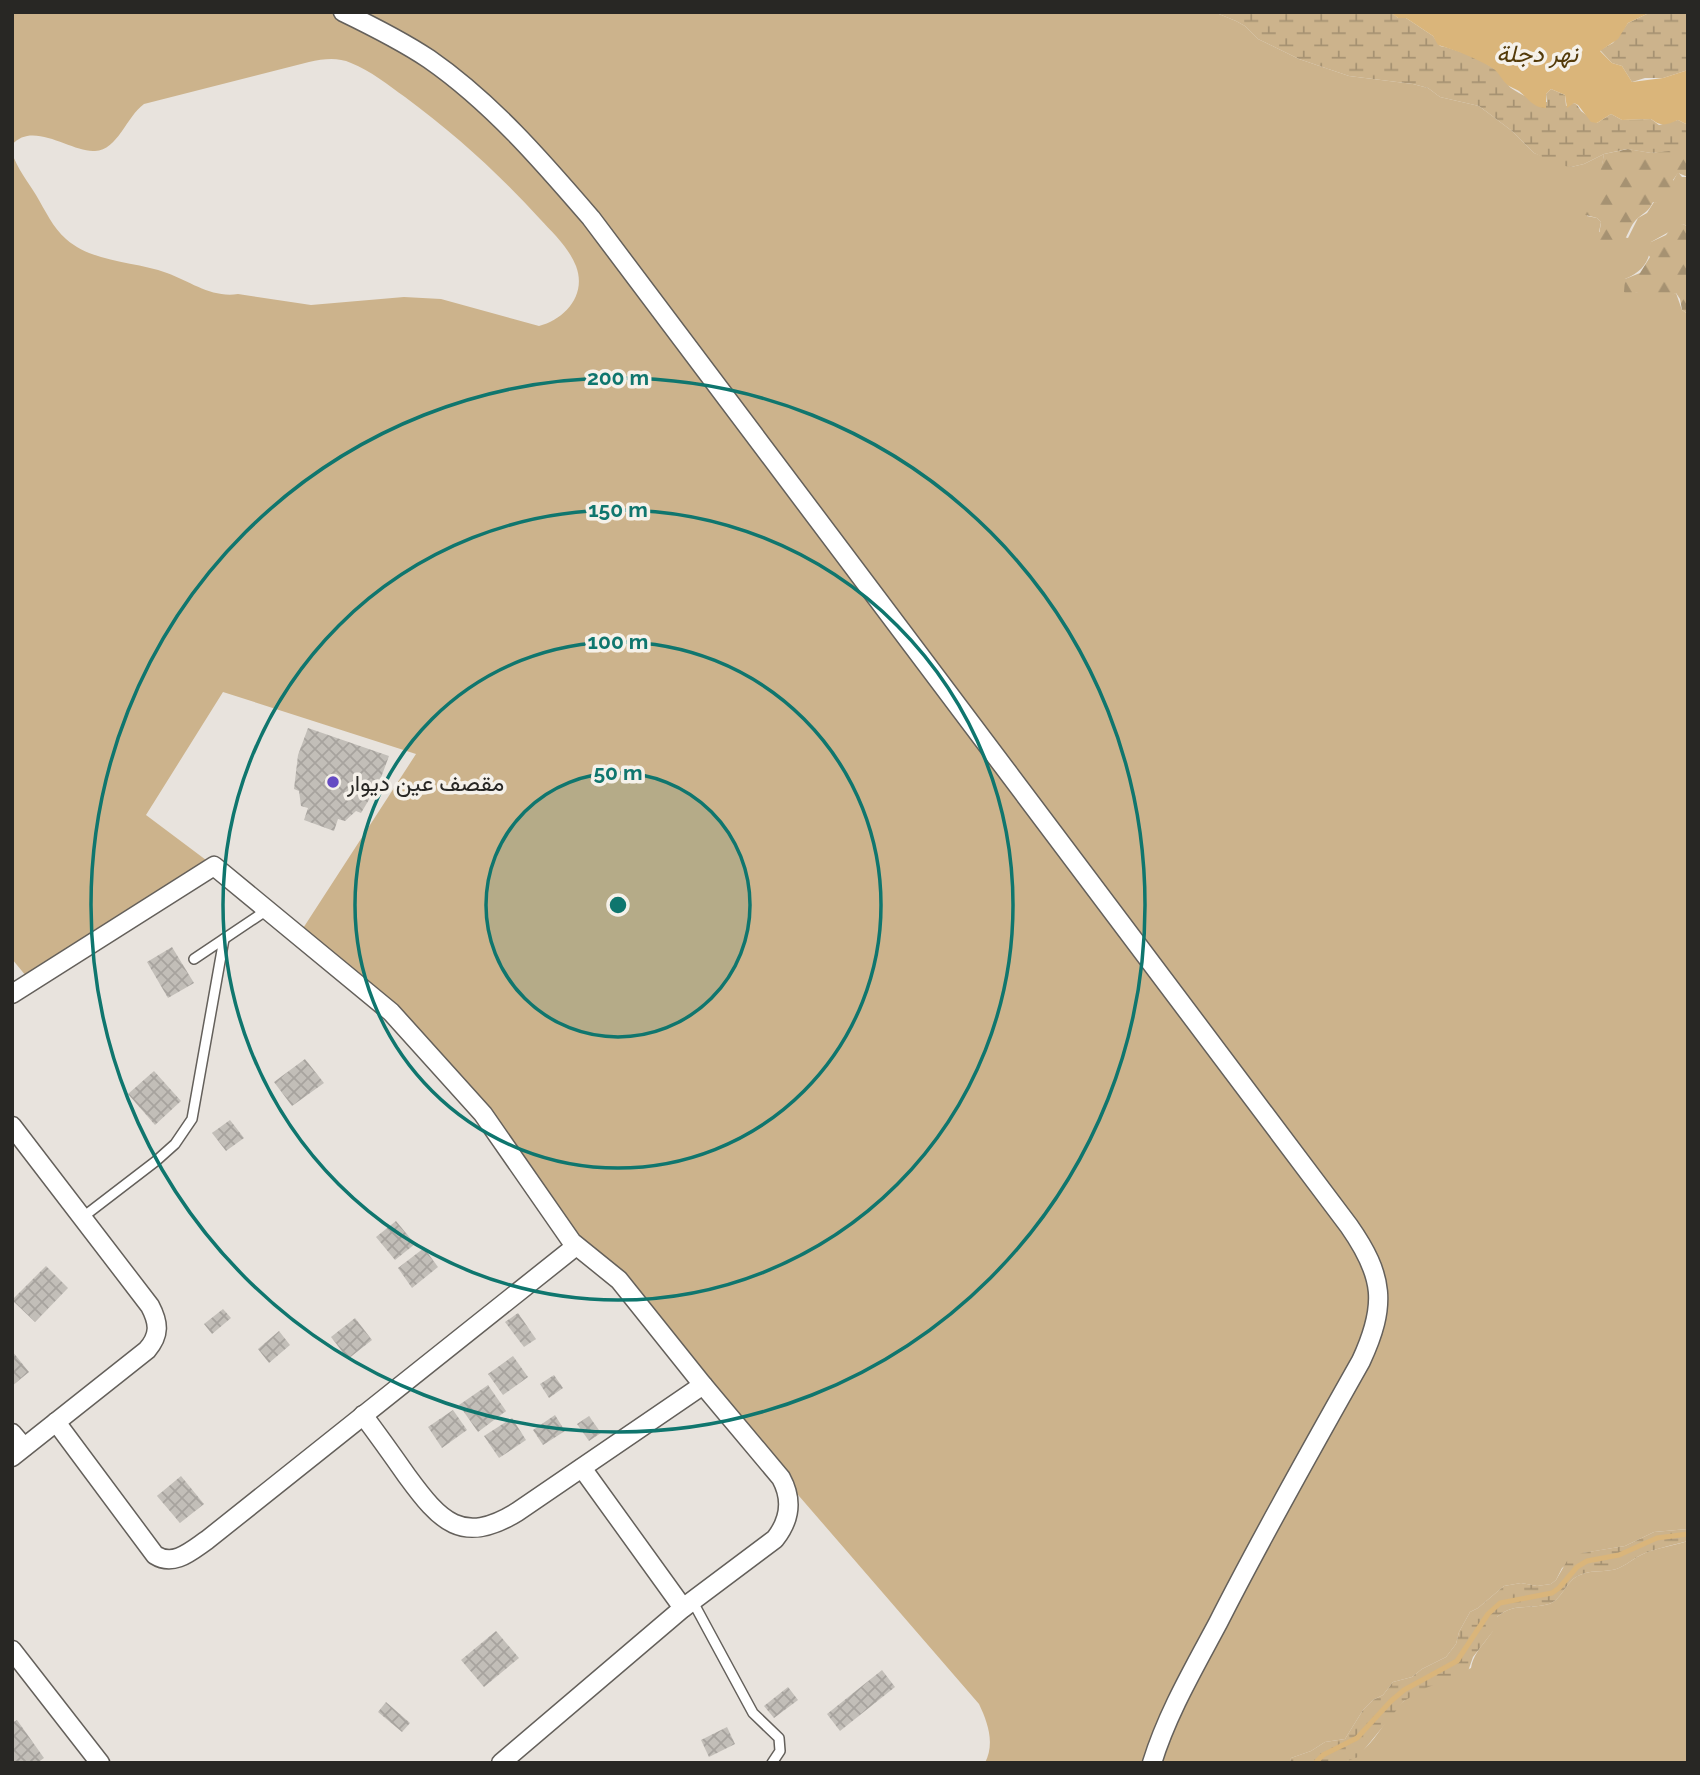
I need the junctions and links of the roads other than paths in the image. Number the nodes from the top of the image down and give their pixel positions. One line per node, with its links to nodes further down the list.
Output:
1 (343, 12): 20 (street)
2 (267, 909): 3 (lane); 5 (street); 8 (street)
3 (224, 939): 4 (lane); 7 (lane)
4 (194, 959)
5 (12, 994)
6 (12, 1126): 7 (street)
7 (83, 1217): 11 (street)
8 (576, 1246): 9 (street); 10 (street)
9 (703, 1385): 14 (street); 15 (street)
10 (363, 1415): 11 (street); 14 (street)
11 (56, 1422): 13 (street)
12 (12, 1433): 13 (street)
13 (18, 1452)
14 (582, 1468): 15 (street)
15 (688, 1605): 18 (street); 19 (lane)
16 (12, 1650): 17 (street)
17 (91, 1759)
18 (501, 1763)
19 (772, 1763)
20 (1152, 1763)

